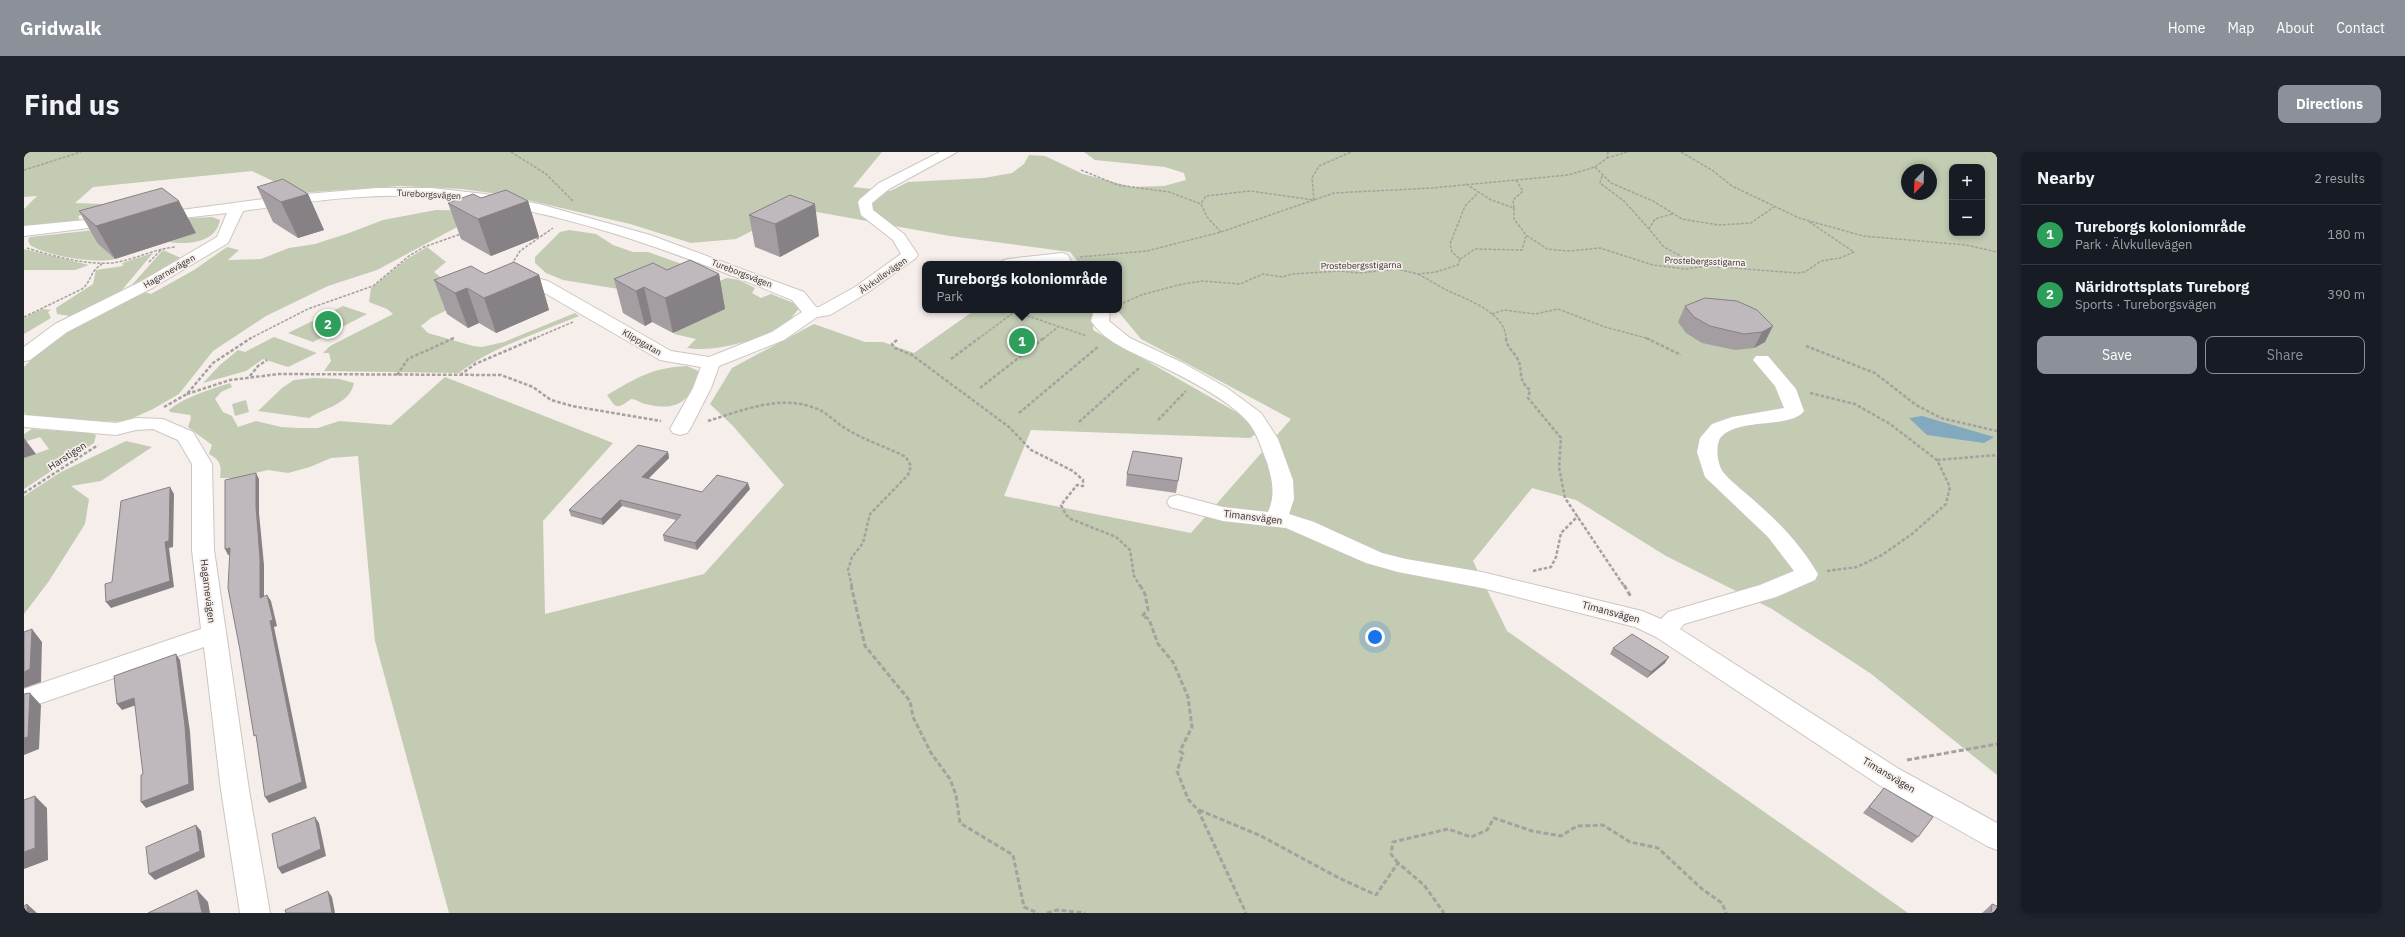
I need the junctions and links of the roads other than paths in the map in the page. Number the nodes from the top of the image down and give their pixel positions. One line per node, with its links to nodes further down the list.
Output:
1 (950, 152): 5 (street, Älvkullevägen)
2 (236, 208): 3 (street, Tureborgsvägen); 5 (street, Tureborgsvägen); 7 (street, Hagarnevägen)
3 (24, 231)
4 (519, 273): 9 (street, Klippgatan)
5 (812, 313): 9 (street)
6 (1101, 313): 13 (street)
7 (24, 356)
8 (1762, 360): 14 (street)
9 (711, 363): 11 (street)
10 (24, 421): 15 (street, Hagarnevägen)
11 (680, 429)
12 (1178, 502): 13 (street, Timansvägen)
13 (1276, 519): 14 (street, Timansvägen)
14 (1665, 631): 17 (street, Timansvägen)
15 (214, 634): 16 (street); 18 (street, Hagarnevägen)
16 (24, 699)
17 (1997, 837)
18 (255, 913)

